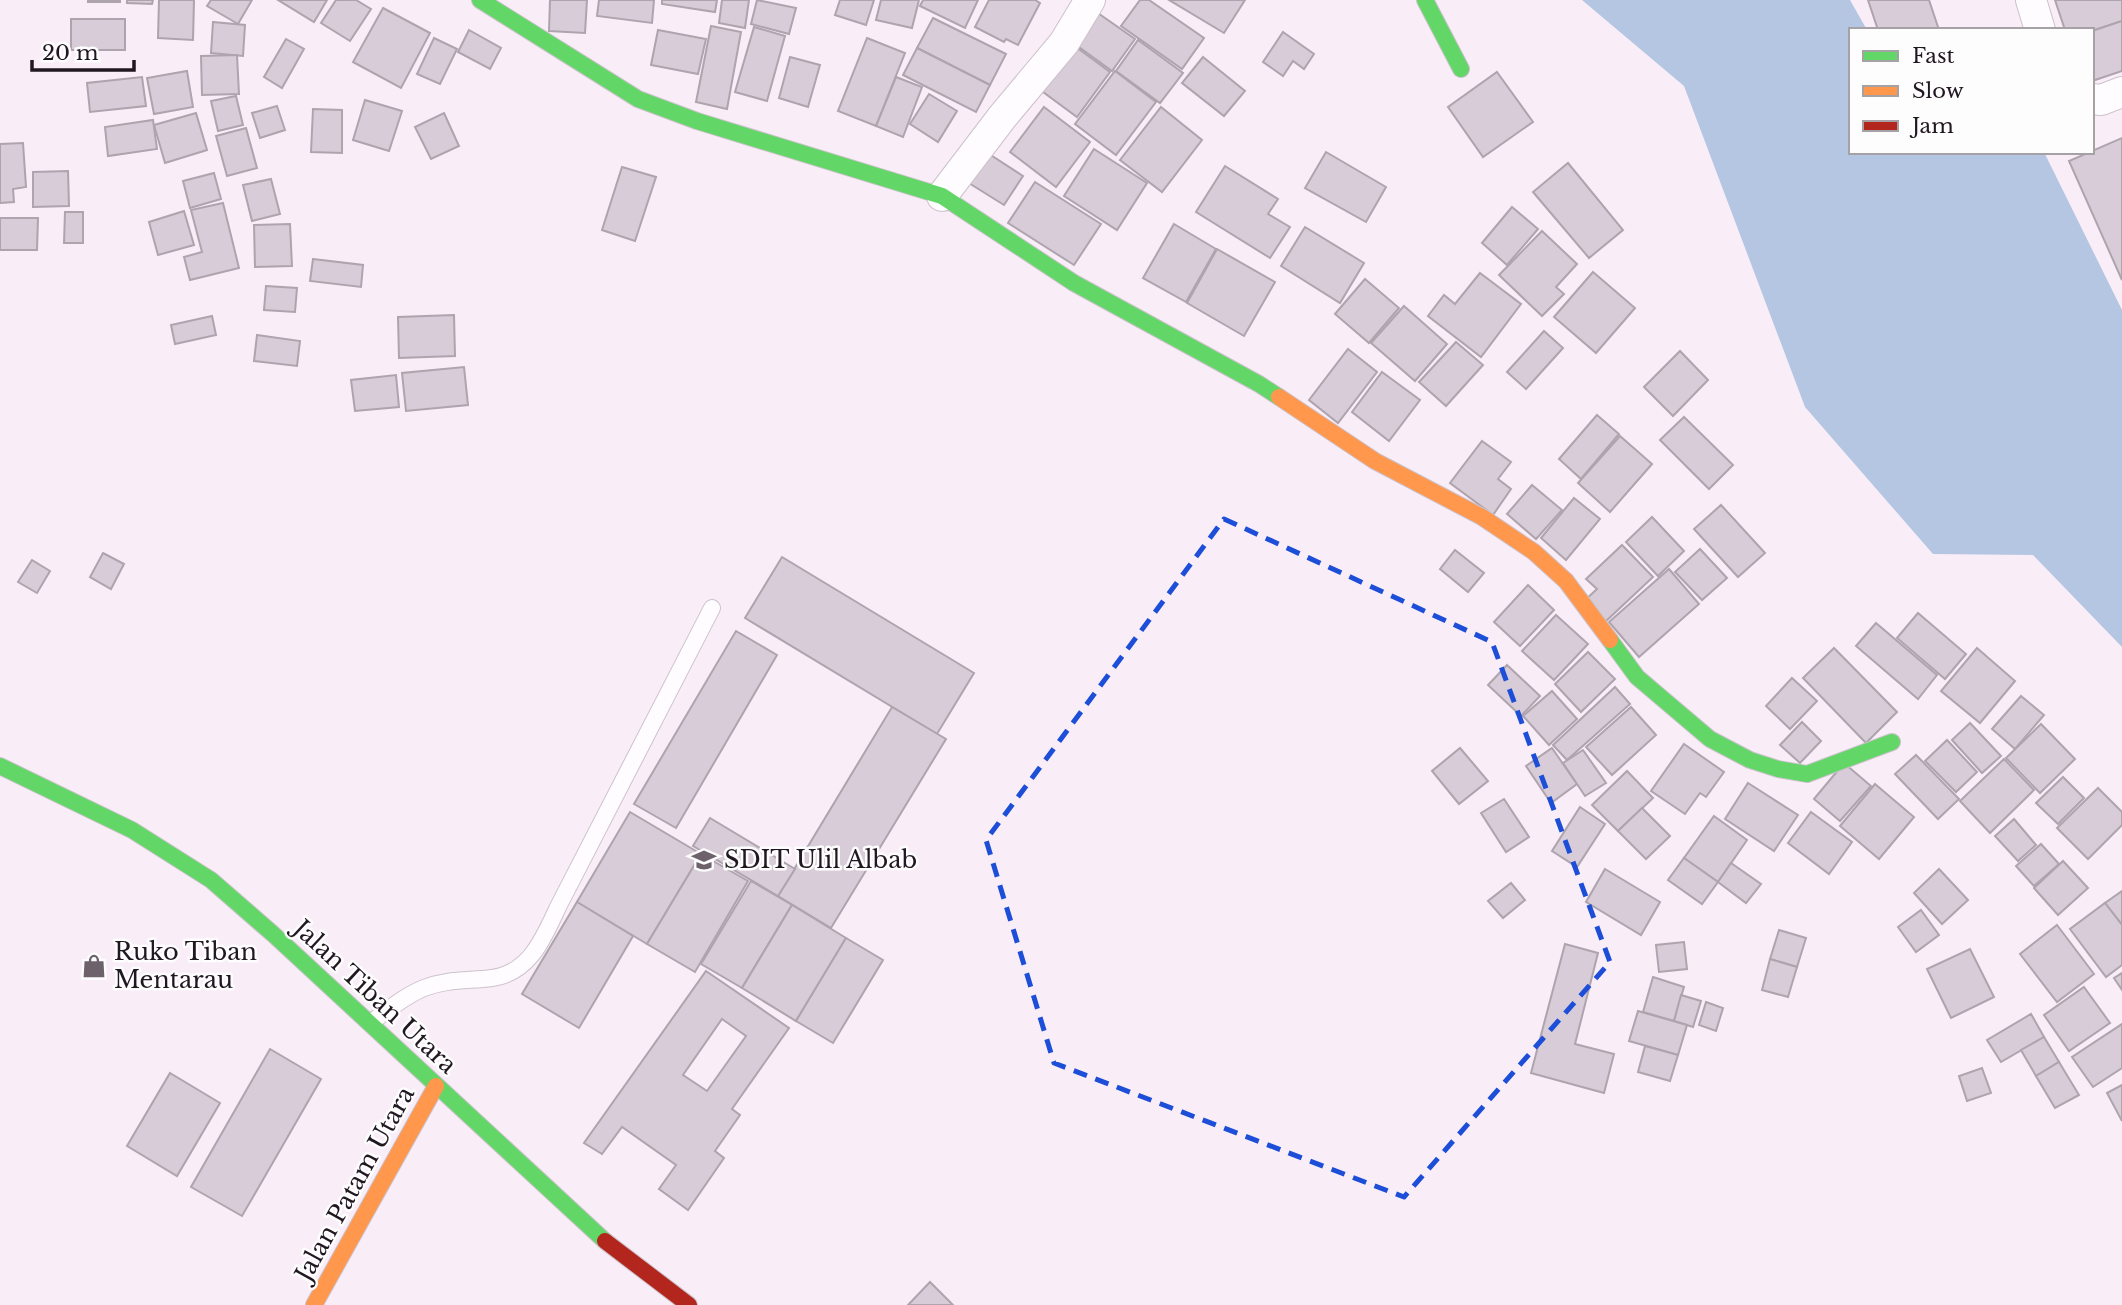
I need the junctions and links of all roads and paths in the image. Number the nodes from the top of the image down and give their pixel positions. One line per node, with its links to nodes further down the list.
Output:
1 (480, 0): 9 (street)
2 (1090, 0): 9 (street)
3 (1425, 0): 6 (street)
4 (2031, 0): 5 (street)
5 (2039, 28)
6 (1461, 69)
7 (2122, 92): 8 (street)
8 (2094, 99)
9 (942, 196): 11 (street)
10 (712, 608): 13 (lane)
11 (1892, 742)
12 (0, 766): 13 (street, Jalan Tiban Utara)
13 (370, 1023): 14 (street, Jalan Tiban Utara)
14 (436, 1086): 15 (street, Jalan Patam Utara); 16 (street, Jalan Tiban Utara)
15 (314, 1305)
16 (689, 1305)

